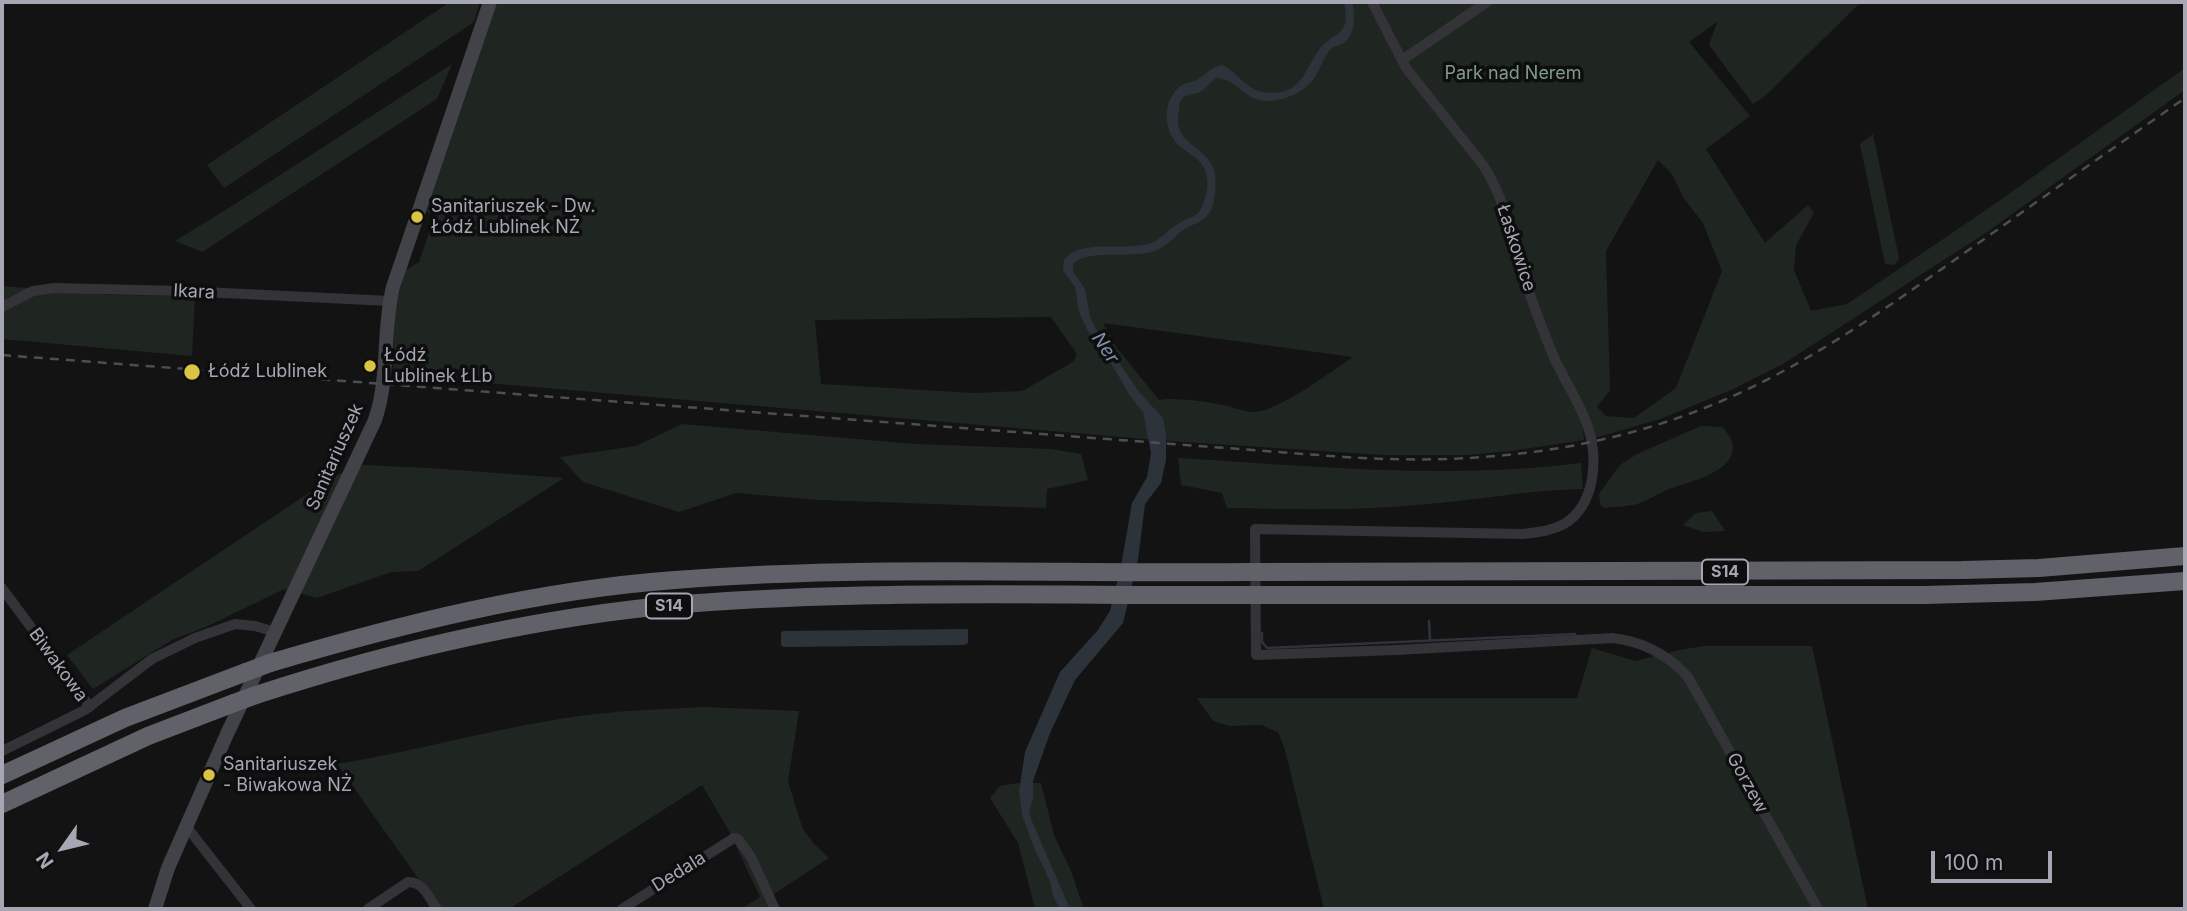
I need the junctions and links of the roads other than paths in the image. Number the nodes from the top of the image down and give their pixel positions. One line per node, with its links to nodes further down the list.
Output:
1 (490, 2): 5 (street, Sanitariuszek)
2 (1372, 2): 4 (street, Łaskowice)
3 (1486, 2): 4 (street)
4 (1402, 60): 11 (street, Łaskowice)
5 (390, 302): 6 (street, Ikara); 10 (street, Sanitariuszek)
6 (2, 307)
7 (2185, 556): 14 (highway, S14, bridge)
8 (2185, 581): 15 (highway, S14, bridge)
9 (2, 588): 12 (street, Biwakowa)
10 (275, 632): 12 (street); 16 (street, Sanitariuszek)
11 (1670, 660): 23 (street, Gorzew)
12 (90, 707): 13 (street)
13 (2, 751)
14 (2, 775)
15 (2, 804)
16 (186, 827): 17 (street, Sanitariuszek); 18 (street)
17 (155, 909)
18 (251, 909)
19 (368, 909): 20 (street)
20 (437, 909)
21 (622, 909): 22 (street, Dedala)
22 (775, 909)
23 (1818, 909)

